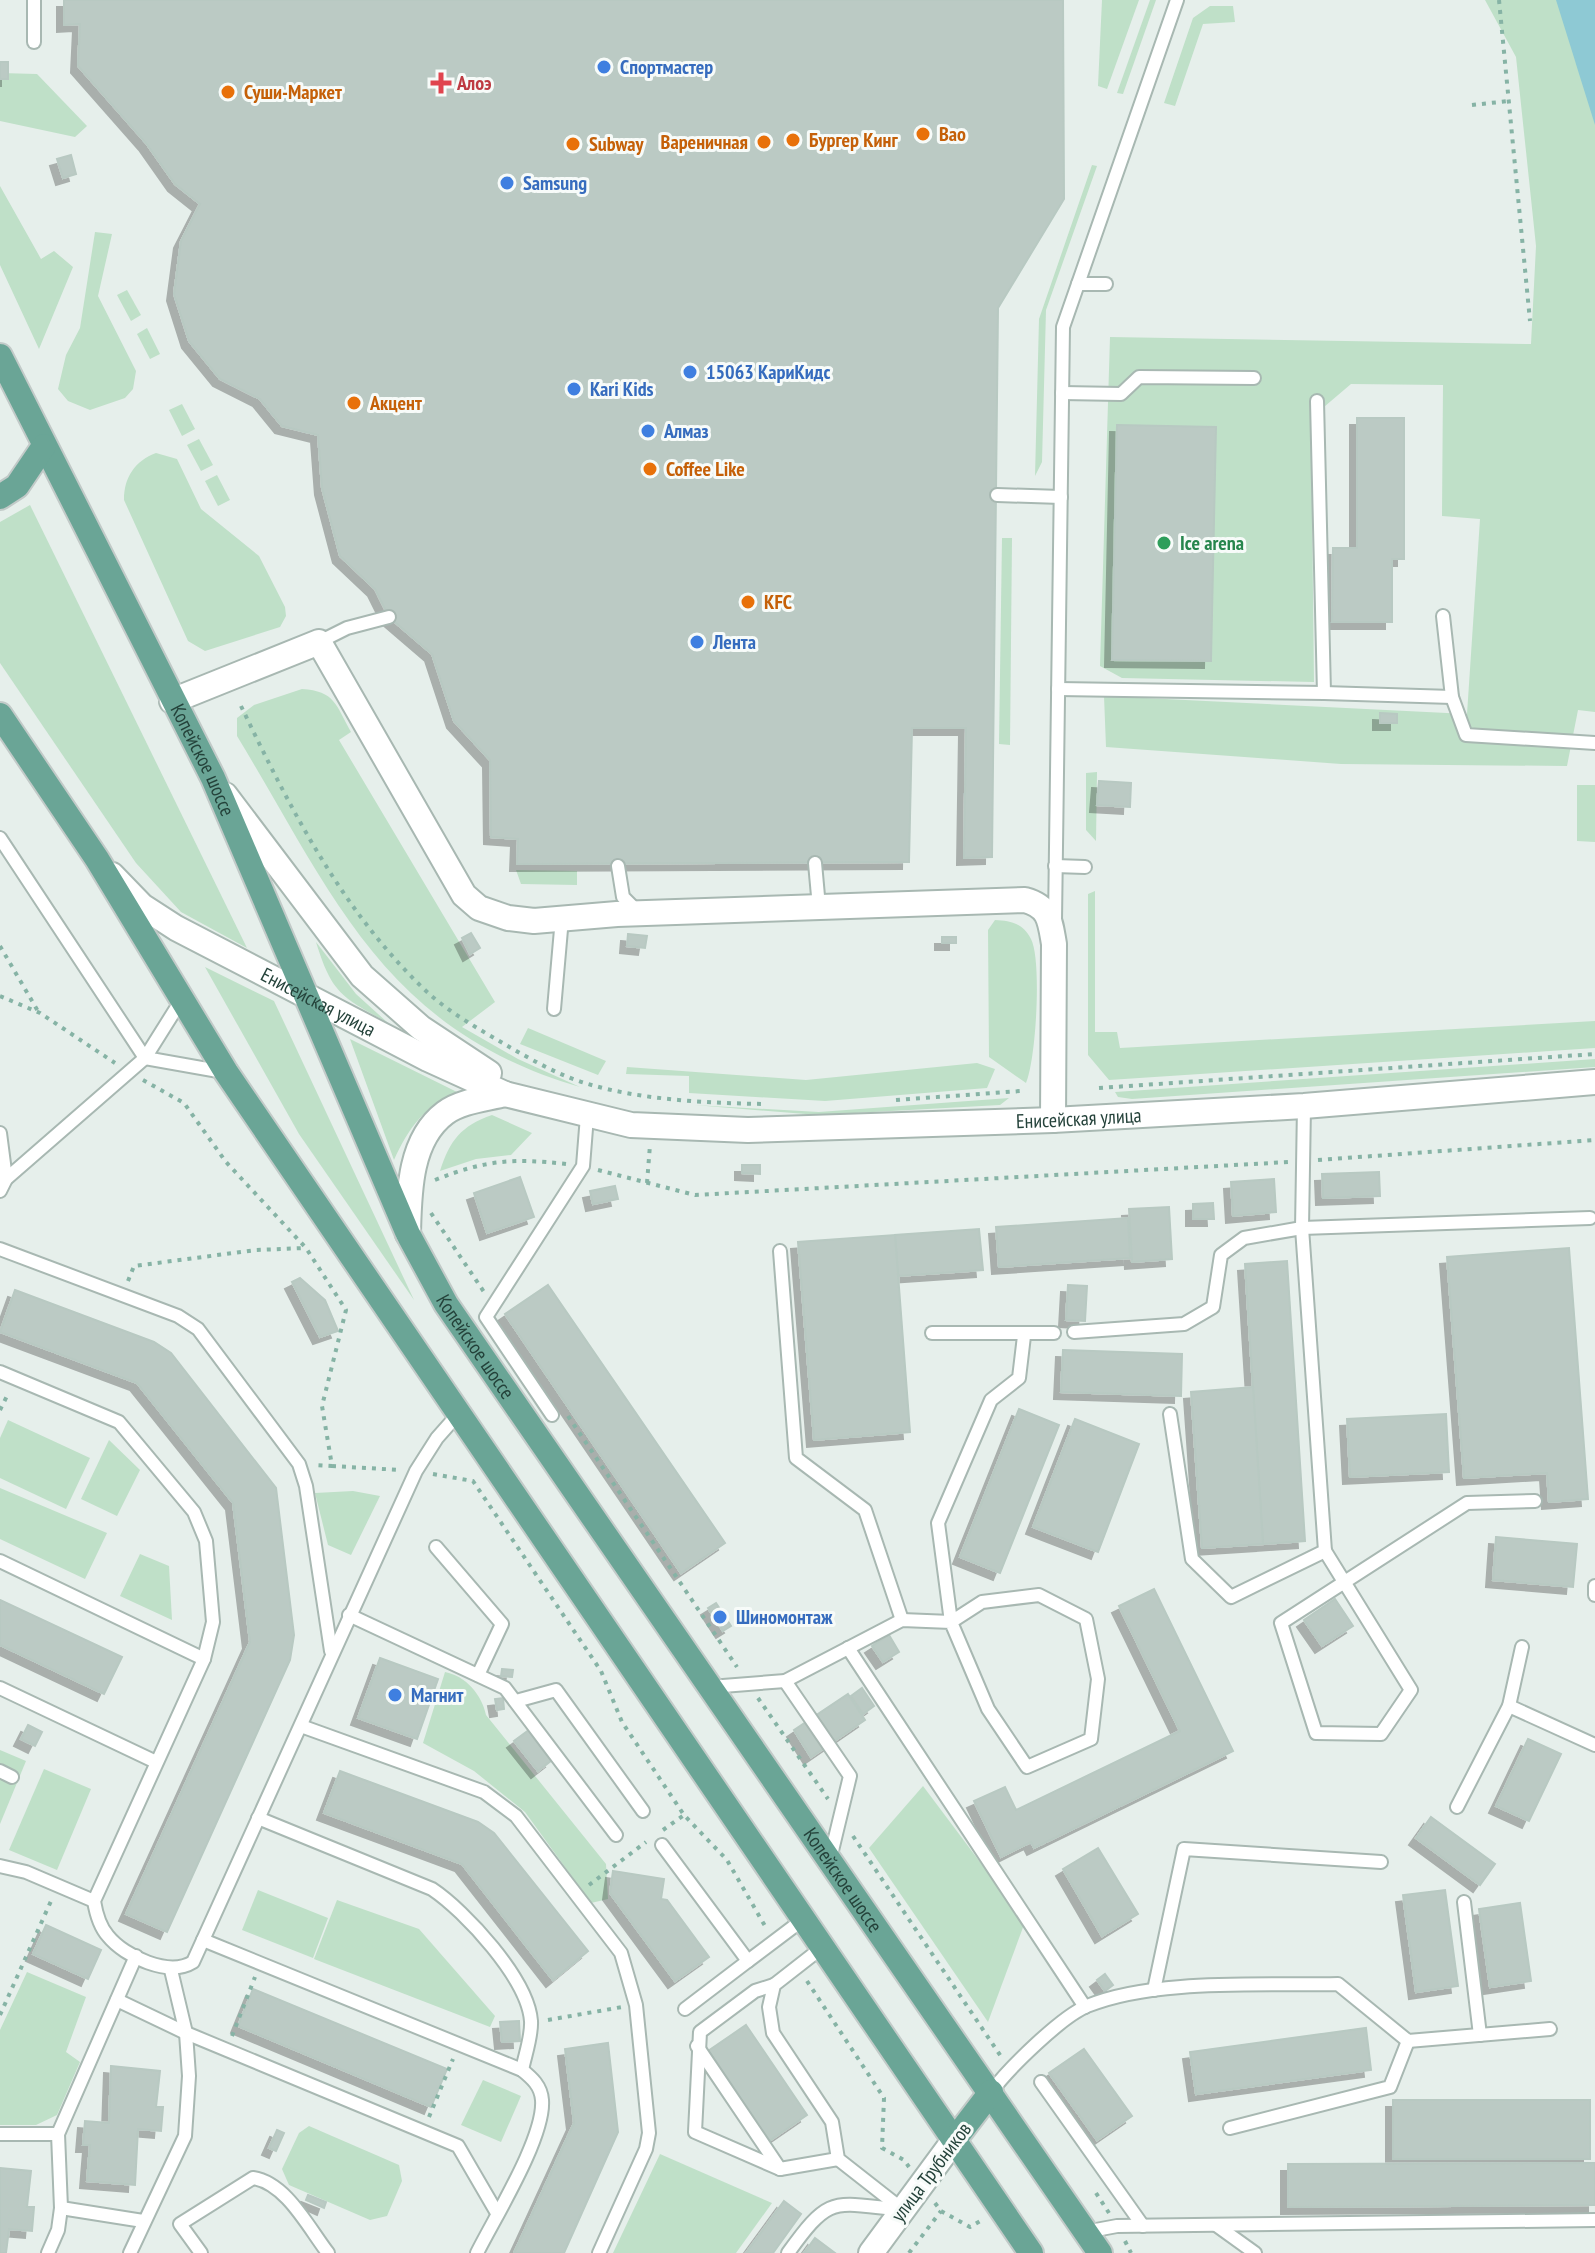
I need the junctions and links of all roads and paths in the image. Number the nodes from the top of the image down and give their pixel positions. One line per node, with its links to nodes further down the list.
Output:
1 (34, 0): 4 (lane)
2 (1177, 0): 7 (lane)
3 (1499, 0): 5 (path)
4 (34, 42)
5 (1509, 101): 6 (path); 9 (path)
6 (1472, 105)
7 (1078, 284): 8 (lane); 12 (lane)
8 (1106, 284)
9 (1530, 321)
10 (0, 356): 14 (main road, Копейское шоссе)
11 (1254, 378): 12 (lane)
12 (1062, 393): 17 (lane)
13 (1317, 401): 22 (lane)
14 (44, 446): 16 (main road); 24 (main road, Копейское шоссе)
15 (997, 495): 17 (lane)
16 (0, 497)
17 (1061, 497): 21 (lane)
18 (1443, 616): 23 (lane)
19 (389, 617): 20 (lane)
20 (319, 642): 24 (street); 37 (street)
21 (1058, 689): 22 (lane); 33 (lane)
22 (1324, 693): 23 (lane)
23 (1452, 697): 27 (lane)
24 (172, 701): 28 (main road, Копейское шоссе)
25 (241, 706): 54 (path)
26 (0, 715): 30 (main road)
27 (1595, 743)
28 (213, 778): 40 (main road, Копейское шоссе); 56 (street, Енисейская улица)
29 (0, 838): 46 (lane)
30 (97, 859): 40 (street, Енисейская улица); 42 (main road)
31 (815, 863): 35 (lane)
32 (618, 866): 36 (lane)
33 (1055, 866): 34 (lane); 38 (lane)
34 (1085, 867)
35 (819, 907): 36 (street); 38 (street)
36 (639, 913): 37 (street)
37 (562, 918): 43 (lane)
38 (1054, 944): 58 (street)
39 (0, 946): 44 (path)
40 (304, 995): 52 (street, Енисейская улица); 68 (main road, Копейское шоссе)
41 (0, 996): 44 (path)
42 (182, 999): 46 (lane); 48 (main road)
43 (554, 1009)
44 (40, 1013): 47 (path)
45 (1595, 1054): 50 (path)
46 (145, 1058): 47 (lane); 48 (lane)
47 (129, 1071): 63 (lane); 69 (path)
48 (226, 1072): 79 (main road)
49 (1595, 1082): 55 (street, Енисейская улица)
50 (1099, 1088)
51 (1021, 1091): 53 (path)
52 (505, 1094): 56 (street, Енисейская улица); 68 (street)
53 (890, 1101)
54 (768, 1105)
55 (1304, 1106): 58 (street, Енисейская улица); 61 (lane)
56 (562, 1111): 57 (street, Енисейская улица)
57 (587, 1116): 58 (street, Енисейская улица); 62 (lane)
58 (1053, 1120)
59 (0, 1133): 63 (lane)
60 (1595, 1140): 61 (path)
61 (1304, 1161): 62 (path); 67 (lane)
62 (583, 1166): 64 (path); 73 (lane)
63 (3, 1185)
64 (427, 1193)
65 (427, 1207): 73 (path)
66 (1590, 1218): 67 (lane)
67 (1302, 1228): 74 (lane); 87 (lane)
68 (408, 1234): 102 (main road, Копейское шоссе)
69 (306, 1248): 72 (path); 83 (path)
70 (0, 1249): 72 (lane)
71 (780, 1251): 93 (lane)
72 (122, 1294): 82 (lane)
73 (493, 1305): 80 (lane)
74 (1074, 1332)
75 (932, 1333): 77 (lane)
76 (1054, 1333): 77 (lane)
77 (1024, 1336): 94 (lane)
78 (0, 1372): 98 (lane)
79 (460, 1412): 84 (lane); 124 (main road)
80 (558, 1412): 101 (path)
81 (1170, 1414): 87 (lane)
82 (299, 1464): 83 (path); 97 (lane)
83 (332, 1466): 84 (path)
84 (416, 1471): 92 (lane); 111 (path)
85 (1535, 1501): 89 (lane)
86 (436, 1547): 99 (lane)
87 (1325, 1551): 89 (lane)
88 (0, 1561): 98 (lane)
89 (1347, 1581): 89 (lane)
90 (1595, 1586): 91 (lane)
91 (1595, 1595)
92 (349, 1615): 97 (lane); 99 (lane)
93 (902, 1620): 94 (lane); 96 (lane)
94 (951, 1622): 94 (lane)
95 (1522, 1647): 105 (lane)
96 (848, 1648): 100 (lane); 137 (lane)
97 (331, 1651): 106 (lane)
98 (204, 1659): 108 (lane)
99 (478, 1675): 104 (lane)
100 (785, 1681): 101 (lane); 112 (lane)
101 (748, 1684): 102 (lane); 112 (path)
102 (710, 1687): 117 (main road, Копейское шоссе)
103 (0, 1688): 108 (lane)
104 (516, 1701): 110 (lane); 114 (lane)
105 (1509, 1706): 107 (lane); 109 (lane)
106 (301, 1726): 113 (lane); 121 (lane)
107 (1595, 1745)
108 (156, 1762): 122 (lane)
109 (1457, 1807)
110 (643, 1811)
111 (684, 1815): 115 (path); 126 (path)
112 (840, 1817): 117 (lane); 148 (path)
113 (258, 1818): 125 (lane); 140 (lane)
114 (616, 1835)
115 (661, 1839): 129 (lane)
116 (648, 1841): 121 (path)
117 (830, 1860): 152 (main road, Копейское шоссе)
118 (1381, 1862): 134 (lane)
119 (0, 1866): 120 (lane)
120 (59, 1885): 122 (lane); 139 (path)
121 (578, 1894): 136 (lane)
122 (94, 1901): 128 (lane)
123 (1464, 1902): 143 (lane)
124 (805, 1918): 126 (lane); 127 (main road)
125 (203, 1940): 130 (lane); 132 (lane)
126 (775, 1940): 129 (lane)
127 (824, 1946): 131 (lane); 150 (main road)
128 (136, 1956): 132 (lane); 135 (lane)
129 (748, 1961): 138 (lane)
130 (261, 1963): 145 (lane); 147 (path)
131 (797, 1966): 133 (lane); 153 (path)
132 (171, 1970): 142 (lane)
133 (774, 1985): 146 (lane); 159 (lane)
134 (1154, 1990): 137 (lane); 144 (lane)
135 (117, 2000): 142 (lane); 157 (lane)
136 (636, 2005): 140 (path); 180 (lane)
137 (1085, 2007): 148 (lane)
138 (685, 2009)
139 (0, 2015)
140 (531, 2023): 149 (lane)
141 (1550, 2029): 143 (lane)
142 (186, 2033): 147 (lane); 169 (lane)
143 (1480, 2035): 144 (lane)
144 (1408, 2041): 154 (lane)
145 (459, 2045): 149 (lane); 155 (path)
146 (697, 2046): 160 (lane); 160 (lane)
147 (226, 2049): 155 (lane)
148 (1010, 2067): 152 (lane)
149 (522, 2070): 167 (lane)
150 (914, 2078): 153 (path); 158 (main road)
151 (1041, 2082): 172 (lane)
152 (991, 2092): 158 (main road, улица Трубников); 173 (main road, Копейское шоссе)
153 (884, 2098): 161 (path)
154 (1230, 2128)
155 (424, 2131): 167 (lane)
156 (0, 2134): 157 (lane)
157 (58, 2134): 163 (lane)
158 (955, 2139): 161 (street, улица Трубников); 164 (main road)
159 (838, 2159): 160 (lane); 165 (lane)
160 (780, 2169)
161 (920, 2185): 165 (street, улица Трубников); 166 (path)
162 (1094, 2189): 171 (path)
163 (61, 2208): 169 (lane); 175 (lane)
164 (1001, 2209): 166 (path); 174 (main road)
165 (903, 2210): 181 (lane); 182 (street, улица Трубников)
166 (941, 2211): 183 (path)
167 (497, 2213): 179 (lane)
168 (1595, 2220): 170 (lane)
169 (143, 2221): 176 (lane)
170 (1216, 2225): 172 (lane); 186 (lane)
171 (1117, 2226): 172 (lane); 173 (lane); 185 (path)
172 (1143, 2226)
173 (1085, 2232): 184 (main road, Копейское шоссе)
174 (1021, 2247)
175 (48, 2253)
176 (130, 2253)
177 (201, 2253): 178 (lane)
178 (328, 2253)
179 (477, 2253)
180 (599, 2253)
181 (788, 2253)
182 (871, 2253)
183 (909, 2253)
184 (1100, 2253)
185 (1131, 2253)
186 (1255, 2253)

